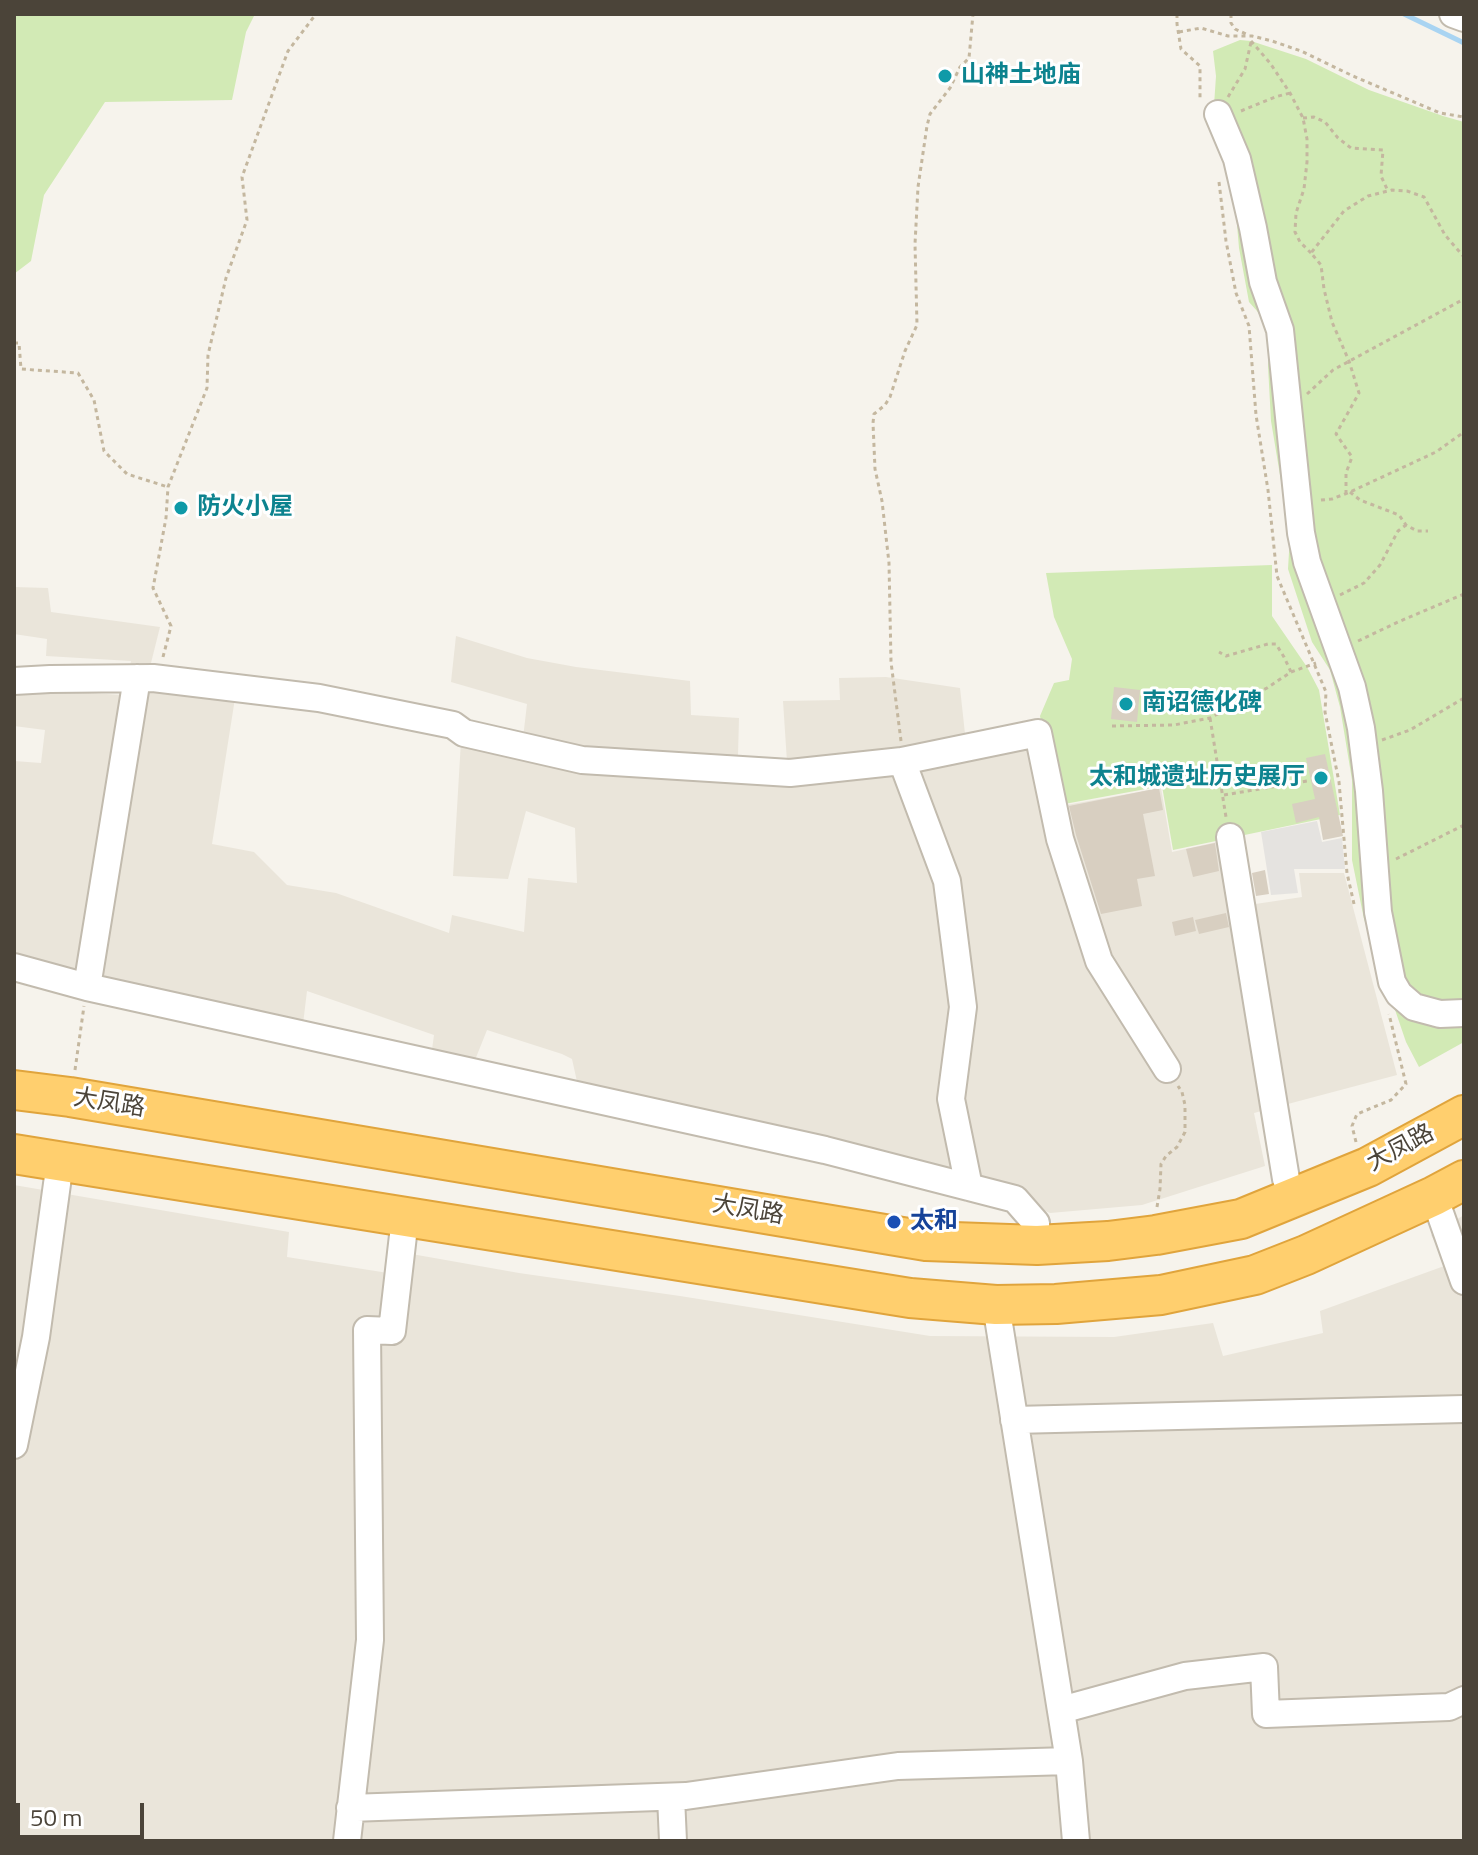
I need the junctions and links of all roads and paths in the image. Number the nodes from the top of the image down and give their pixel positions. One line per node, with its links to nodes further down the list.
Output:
1 (316, 14): 23 (path)
2 (973, 14): 40 (path)
3 (1177, 14): 7 (path)
4 (1231, 14): 8 (path)
5 (1453, 14): 6 (street)
6 (1464, 18)
7 (1179, 32): 8 (path); 11 (path)
8 (1252, 36): 9 (path); 12 (path)
9 (1251, 41): 10 (path); 11 (path)
10 (1290, 93): 11 (path); 13 (path)
11 (1213, 113): 21 (street)
12 (1464, 117)
13 (1303, 118): 15 (path); 16 (path)
14 (1219, 181): 32 (path)
15 (1388, 191): 16 (path); 17 (path)
16 (1311, 253): 20 (path)
17 (1464, 257)
18 (1464, 299): 20 (path)
19 (14, 343): 23 (path)
20 (1349, 361): 21 (path); 24 (path)
21 (1289, 411): 25 (street)
22 (1464, 432): 24 (path)
23 (168, 487): 33 (path)
24 (1348, 493): 25 (path); 26 (path)
25 (1299, 500): 29 (street)
26 (1406, 525): 27 (path); 29 (path)
27 (1428, 531)
28 (1464, 594): 30 (path)
29 (1323, 609): 30 (street)
30 (1340, 650): 32 (path); 39 (street)
31 (1219, 652): 34 (path)
32 (1314, 664): 34 (path); 46 (path)
33 (151, 672): 35 (street); 40 (street); 48 (street)
34 (1291, 672): 37 (path)
35 (14, 681)
36 (1464, 698): 39 (path)
37 (1210, 718): 38 (path); 42 (path)
38 (1112, 726)
39 (1363, 745): 45 (street)
40 (902, 761): 51 (street); 58 (street)
41 (1307, 781): 42 (path)
42 (1222, 795): 44 (path)
43 (1464, 825): 45 (path)
44 (1230, 837): 60 (street)
45 (1375, 869): 50 (street)
46 (1356, 913)
47 (14, 967): 48 (street)
48 (87, 987): 53 (path); 58 (street)
49 (1388, 1010): 57 (path)
50 (1464, 1013)
51 (1167, 1069)
52 (14, 1090): 53 (highway, 大凤路)
53 (70, 1097): 62 (highway, 大凤路)
54 (1464, 1115): 57 (highway, 大凤路)
55 (14, 1154): 56 (highway)
56 (60, 1162): 61 (highway); 67 (street)
57 (1368, 1167): 60 (highway, 大凤路)
58 (969, 1187): 62 (street)
59 (1449, 1188): 63 (street); 64 (highway)
60 (1295, 1198): 62 (highway, 大凤路)
61 (405, 1218): 64 (highway); 72 (street)
62 (1037, 1245)
63 (1464, 1281)
64 (996, 1305): 66 (street)
65 (1464, 1409): 66 (street)
66 (1014, 1420): 69 (street)
67 (14, 1445)
68 (1464, 1700): 69 (street)
69 (1061, 1710): 70 (street)
70 (1069, 1761): 71 (street); 75 (street)
71 (671, 1797): 72 (street); 74 (street)
72 (350, 1808): 73 (street)
73 (347, 1841)
74 (673, 1841)
75 (1076, 1841)

